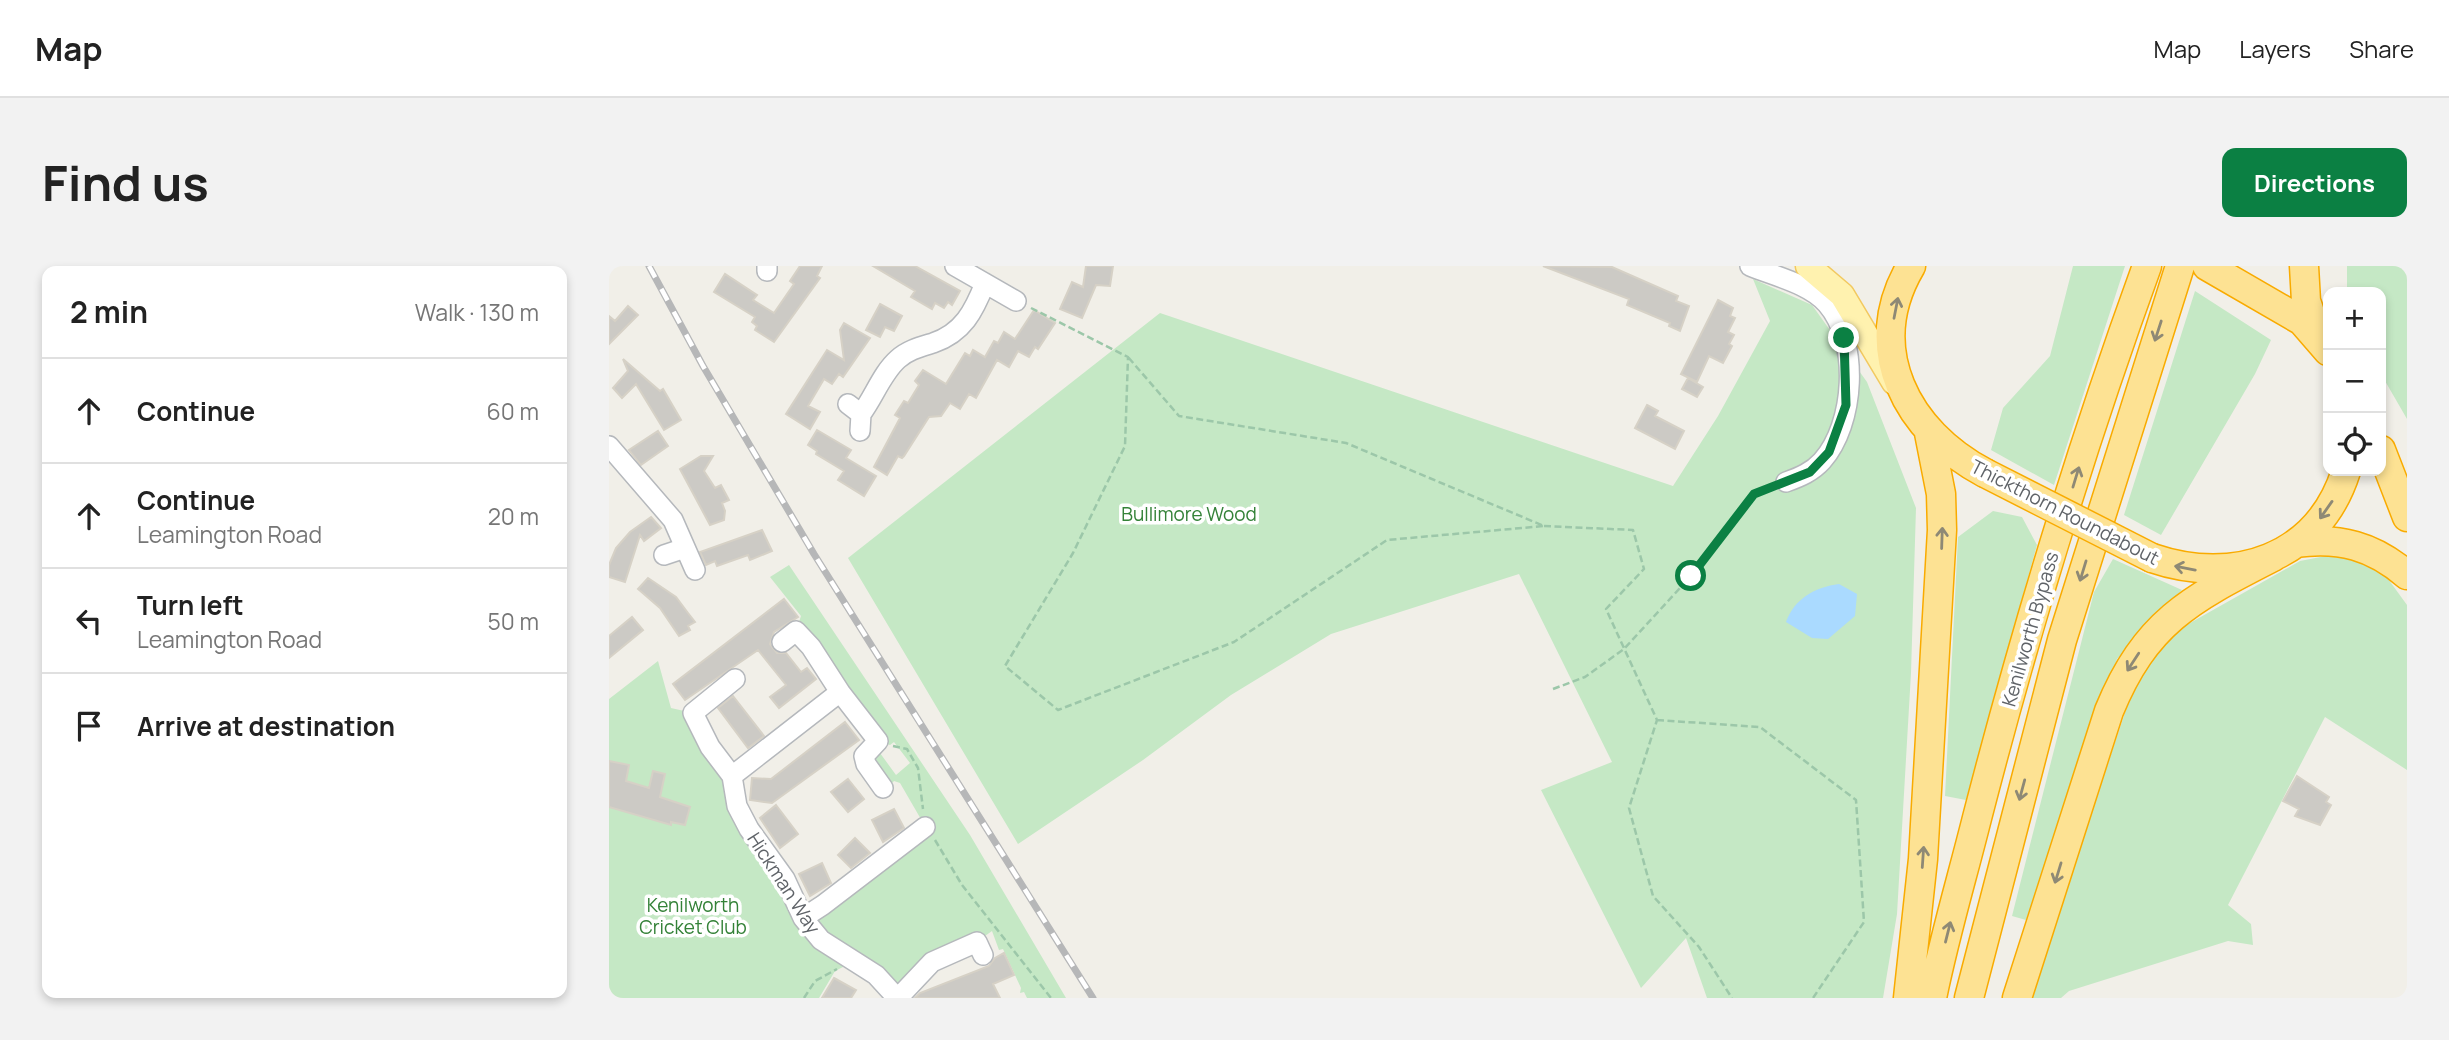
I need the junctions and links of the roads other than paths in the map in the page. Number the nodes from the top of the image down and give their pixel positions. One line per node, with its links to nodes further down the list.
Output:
1 (955, 266): 9 (street)
2 (1750, 266): 19 (street)
3 (1808, 266): 13 (main road)
4 (1911, 266): 13 (highway, Thickthorn Roundabout, one-way to 4)
5 (2147, 266): 36 (highway, Kenilworth Bypass, one-way to 5)
6 (2180, 266): 37 (highway, Kenilworth Bypass, one-way to 37)
7 (2207, 266): 12 (highway)
8 (2304, 266): 11 (highway)
9 (985, 284): 10 (street); 14 (street)
10 (1016, 300)
11 (2323, 343)
12 (2323, 344)
13 (1904, 398): 15 (highway, Thickthorn Roundabout)
14 (856, 416)
15 (1929, 433): 22 (highway, Thickthorn Roundabout, one-way to 15, bridge); 35 (highway, one-way to 15)
16 (609, 446): 21 (street)
17 (2386, 463): 20 (highway)
18 (2343, 476): 22 (highway, one-way to 22)
19 (1786, 482)
20 (2407, 517)
21 (685, 548): 23 (street); 24 (street)
22 (2284, 550): 25 (highway); 38 (highway, one-way to 38)
23 (664, 555)
24 (695, 570)
25 (2407, 575)
26 (782, 642): 28 (street)
27 (735, 679): 29 (street, Hickman Way)
28 (840, 692): 29 (street); 30 (street)
29 (732, 775): 32 (street, Hickman Way)
30 (884, 788)
31 (925, 827): 32 (street)
32 (803, 918): 34 (street, Hickman Way)
33 (983, 956): 34 (street)
34 (897, 998)
35 (1908, 998)
36 (1932, 998)
37 (1969, 998)
38 (2017, 998)

